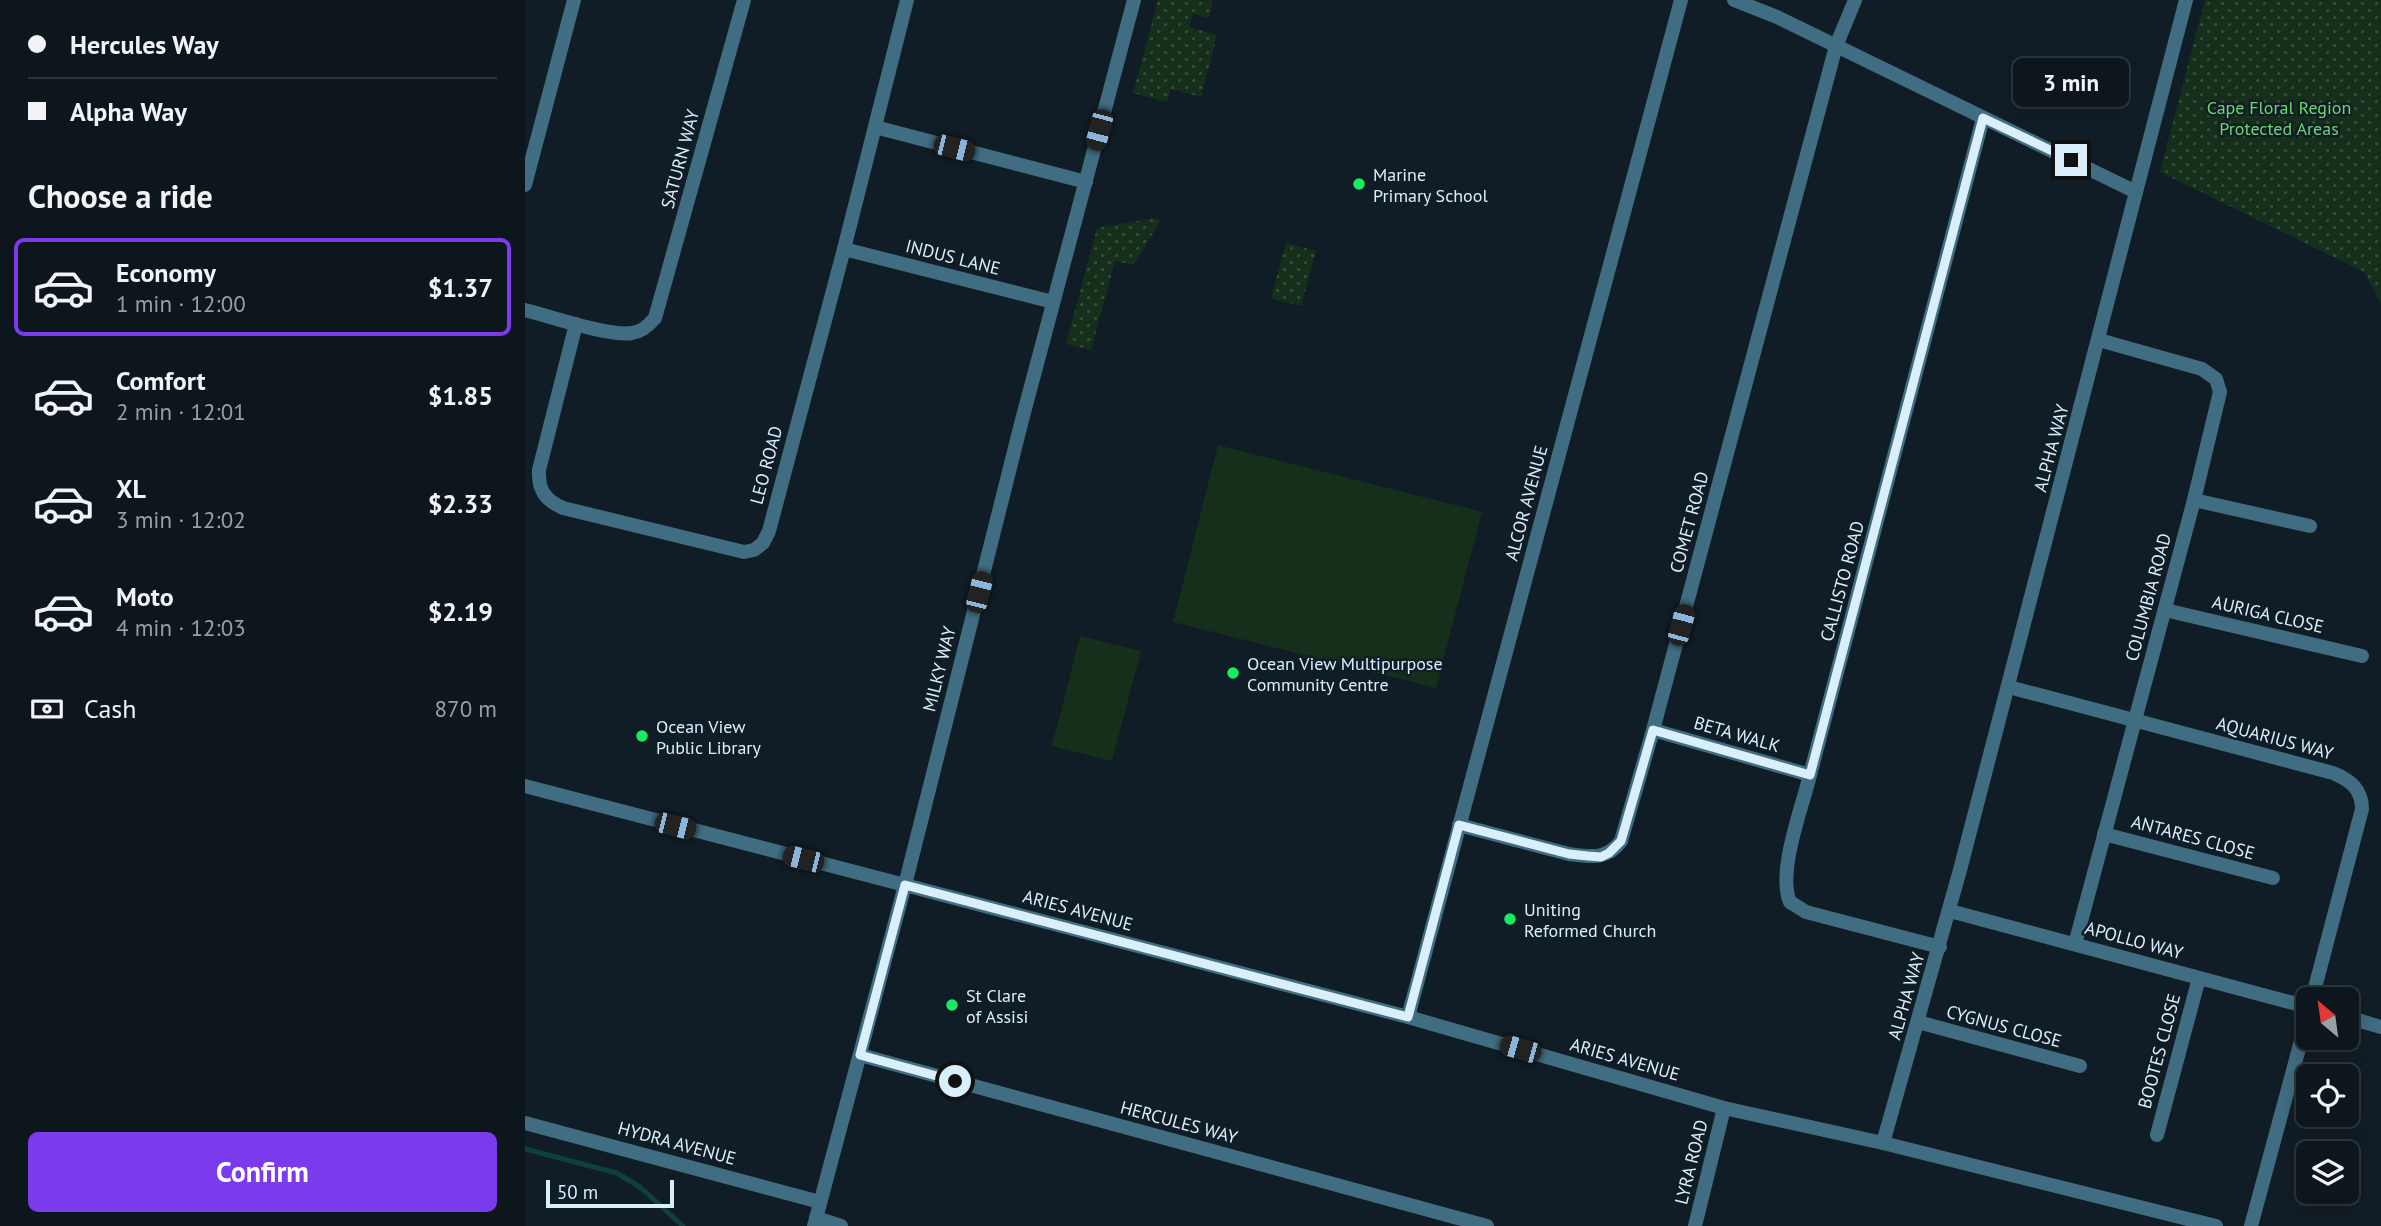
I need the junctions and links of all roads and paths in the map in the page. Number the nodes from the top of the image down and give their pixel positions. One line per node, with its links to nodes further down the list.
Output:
1 (575, 0): 13 (street)
2 (744, 0): 18 (street, SATURN WAY)
3 (907, 0): 11 (street, LEO ROAD)
4 (1133, 0): 12 (street, MILKY WAY)
5 (1681, 0): 29 (street, ALCOR AVENUE)
6 (1734, 0): 9 (street)
7 (1855, 0): 9 (street, COMET ROAD)
8 (2186, 0): 14 (street, ALPHA WAY)
9 (1836, 46): 10 (street); 26 (street, COMET ROAD)
10 (1983, 118): 14 (street); 27 (street, CALLISTO ROAD)
11 (875, 127): 12 (street); 15 (street, LEO ROAD)
12 (1086, 182): 16 (street, MILKY WAY)
13 (525, 185)
14 (2136, 192): 19 (street, ALPHA WAY)
15 (844, 249): 16 (street, INDUS LANE); 18 (street, LEO ROAD)
16 (1053, 302): 32 (street, MILKY WAY)
17 (525, 310): 18 (street)
18 (576, 324)
19 (2099, 340): 20 (street, COLUMBIA ROAD); 24 (street, ALPHA WAY)
20 (2194, 500): 21 (street); 22 (street, COLUMBIA ROAD)
21 (2310, 526)
22 (2165, 610): 23 (street, AURIGA CLOSE); 25 (street, COLUMBIA ROAD)
23 (2362, 656)
24 (2009, 687): 25 (street, AQUARIUS WAY); 33 (street, ALPHA WAY)
25 (2134, 720): 30 (street, COLUMBIA ROAD); 37 (street, AQUARIUS WAY)
26 (1653, 730): 27 (street, BETA WALK); 29 (street, COMET ROAD)
27 (1810, 775): 35 (street, CALLISTO ROAD)
28 (525, 786): 32 (street, ARIES AVENUE)
29 (1459, 825): 39 (street, ALCOR AVENUE)
30 (2104, 834): 31 (street, ANTARES CLOSE); 34 (street, COLUMBIA ROAD)
31 (2273, 877)
32 (905, 885): 39 (street, ARIES AVENUE); 44 (street, MILKY WAY)
33 (1949, 911): 34 (street, APOLLO WAY); 35 (street, ALPHA WAY)
34 (2075, 944): 36 (street, APOLLO WAY)
35 (1940, 947): 41 (street, ALPHA WAY)
36 (2199, 978): 38 (street, APOLLO WAY); 48 (street, BOOTES CLOSE)
37 (2315, 987)
38 (2296, 1004)
39 (1408, 1017): 46 (street, ARIES AVENUE)
40 (2359, 1021): 42 (street)
41 (1918, 1023): 45 (street, CYGNUS CLOSE); 49 (street, ALPHA WAY)
42 (2381, 1027)
43 (2299, 1050): 56 (street)
44 (860, 1055): 50 (street, MILKY WAY); 53 (street, HERCULES WAY)
45 (2080, 1066)
46 (1724, 1108): 49 (street, ARIES AVENUE); 54 (street, LYRA ROAD)
47 (525, 1123): 50 (street, HYDRA AVENUE)
48 (2157, 1135)
49 (1883, 1143): 55 (street, ARIES AVENUE)
50 (820, 1202): 51 (street, MILKY WAY)
51 (815, 1222): 52 (street)
52 (841, 1226)
53 (1487, 1226)
54 (1695, 1226)
55 (2216, 1226)
56 (2251, 1226)

